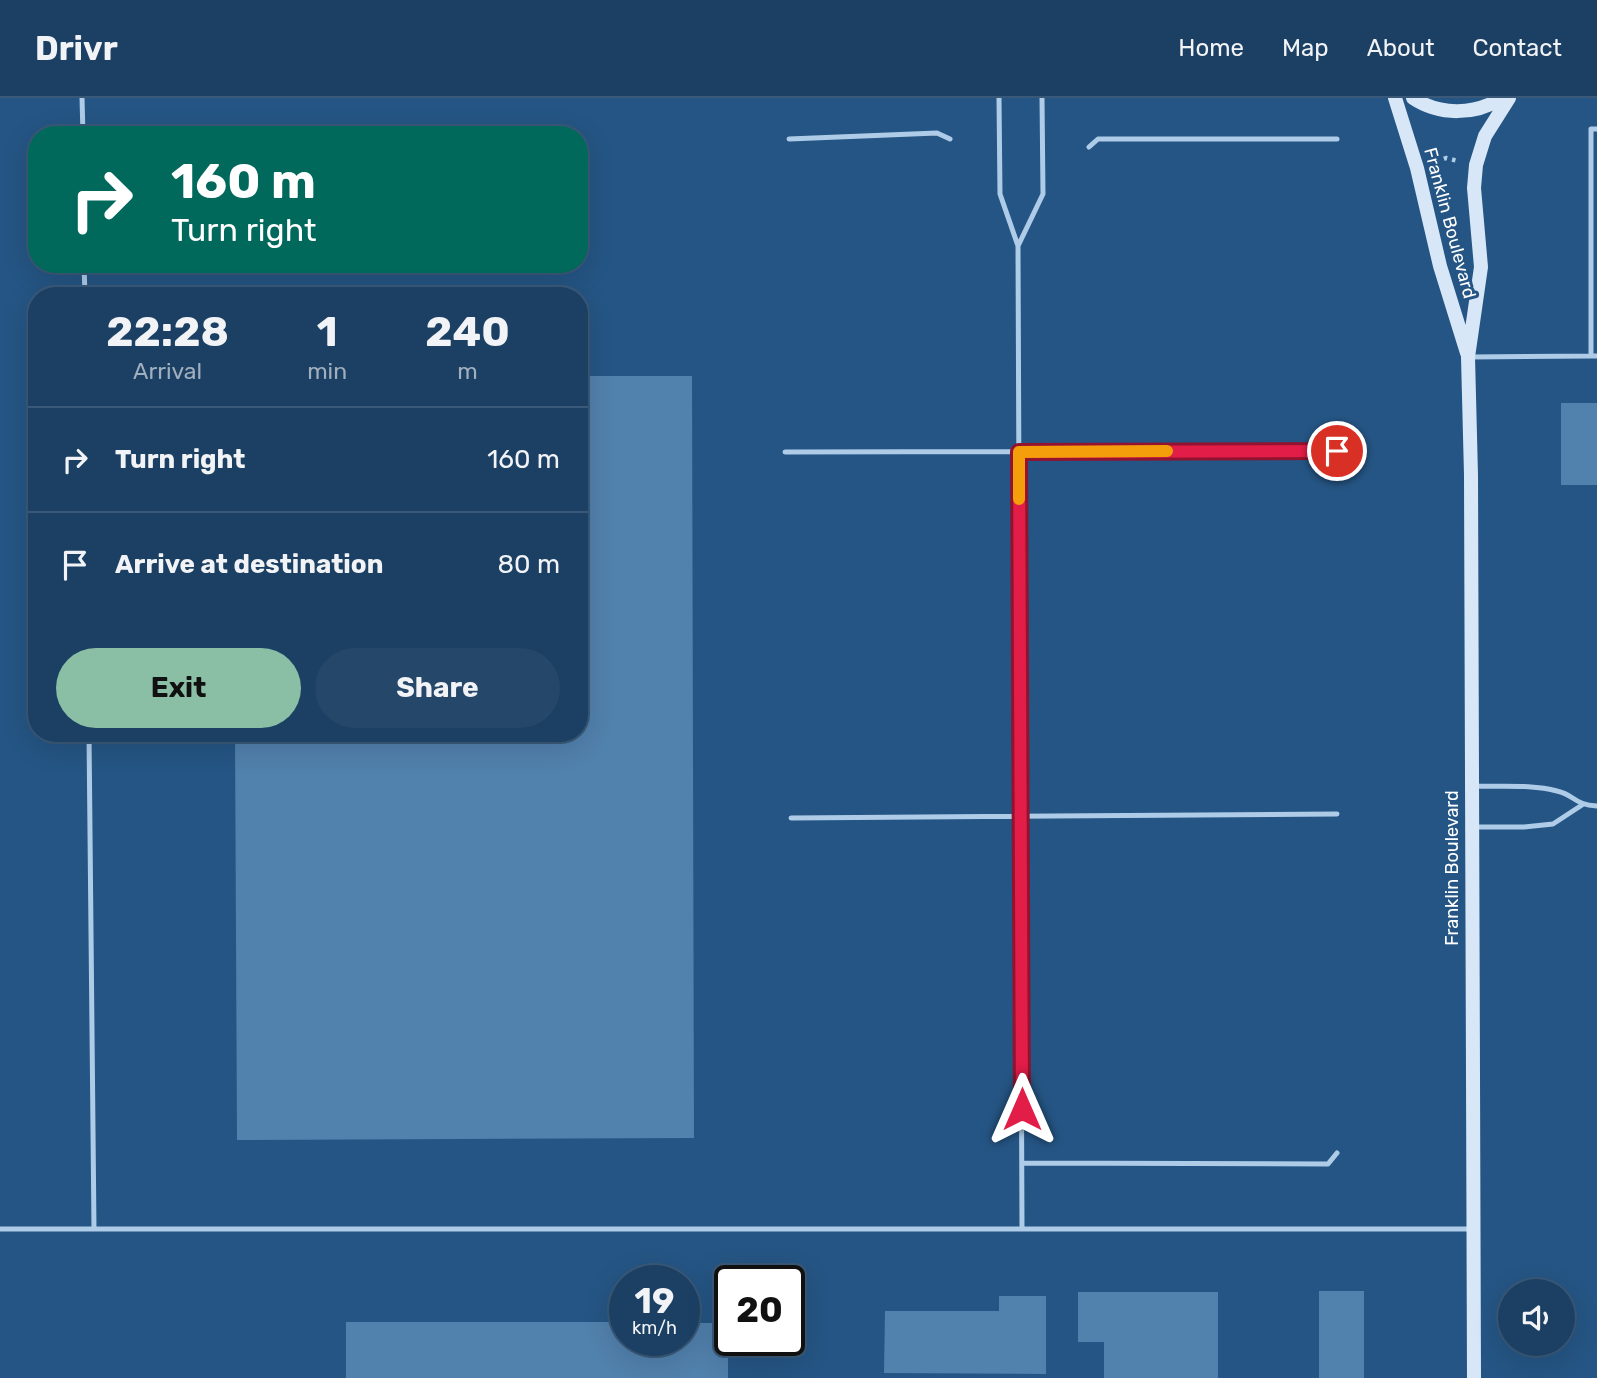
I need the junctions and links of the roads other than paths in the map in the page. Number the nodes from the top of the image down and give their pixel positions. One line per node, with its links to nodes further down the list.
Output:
1 (82, 98): 8 (lane)
2 (999, 98): 14 (lane)
3 (1042, 98): 14 (lane)
4 (1395, 98): 16 (main road, Franklin Boulevard)
5 (1413, 98): 6 (main road)
6 (1502, 98)
7 (1509, 98): 16 (main road, Franklin Boulevard)
8 (83, 126)
9 (1597, 129): 15 (lane)
10 (789, 139): 11 (lane)
11 (950, 139)
12 (1337, 139): 13 (lane)
13 (1089, 147)
14 (1018, 246): 19 (lane)
15 (1594, 356): 16 (lane)
16 (1468, 357): 21 (main road, Franklin Boulevard)
17 (1337, 451): 19 (lane)
18 (785, 452): 19 (lane)
19 (1019, 452): 25 (lane)
20 (89, 742): 32 (lane)
21 (1471, 786): 22 (lane); 27 (main road, Franklin Boulevard)
22 (1582, 805): 23 (lane); 27 (lane)
23 (1597, 806)
24 (1337, 814): 25 (lane)
25 (1020, 817): 26 (lane); 29 (lane)
26 (791, 818)
27 (1471, 827): 33 (main road, Franklin Boulevard)
28 (1337, 1153): 29 (lane)
29 (1022, 1163): 30 (lane)
30 (1022, 1228): 32 (lane); 33 (lane)
31 (0, 1229): 32 (lane)
32 (94, 1229)
33 (1474, 1229): 34 (main road, Franklin Boulevard)
34 (1474, 1378)

